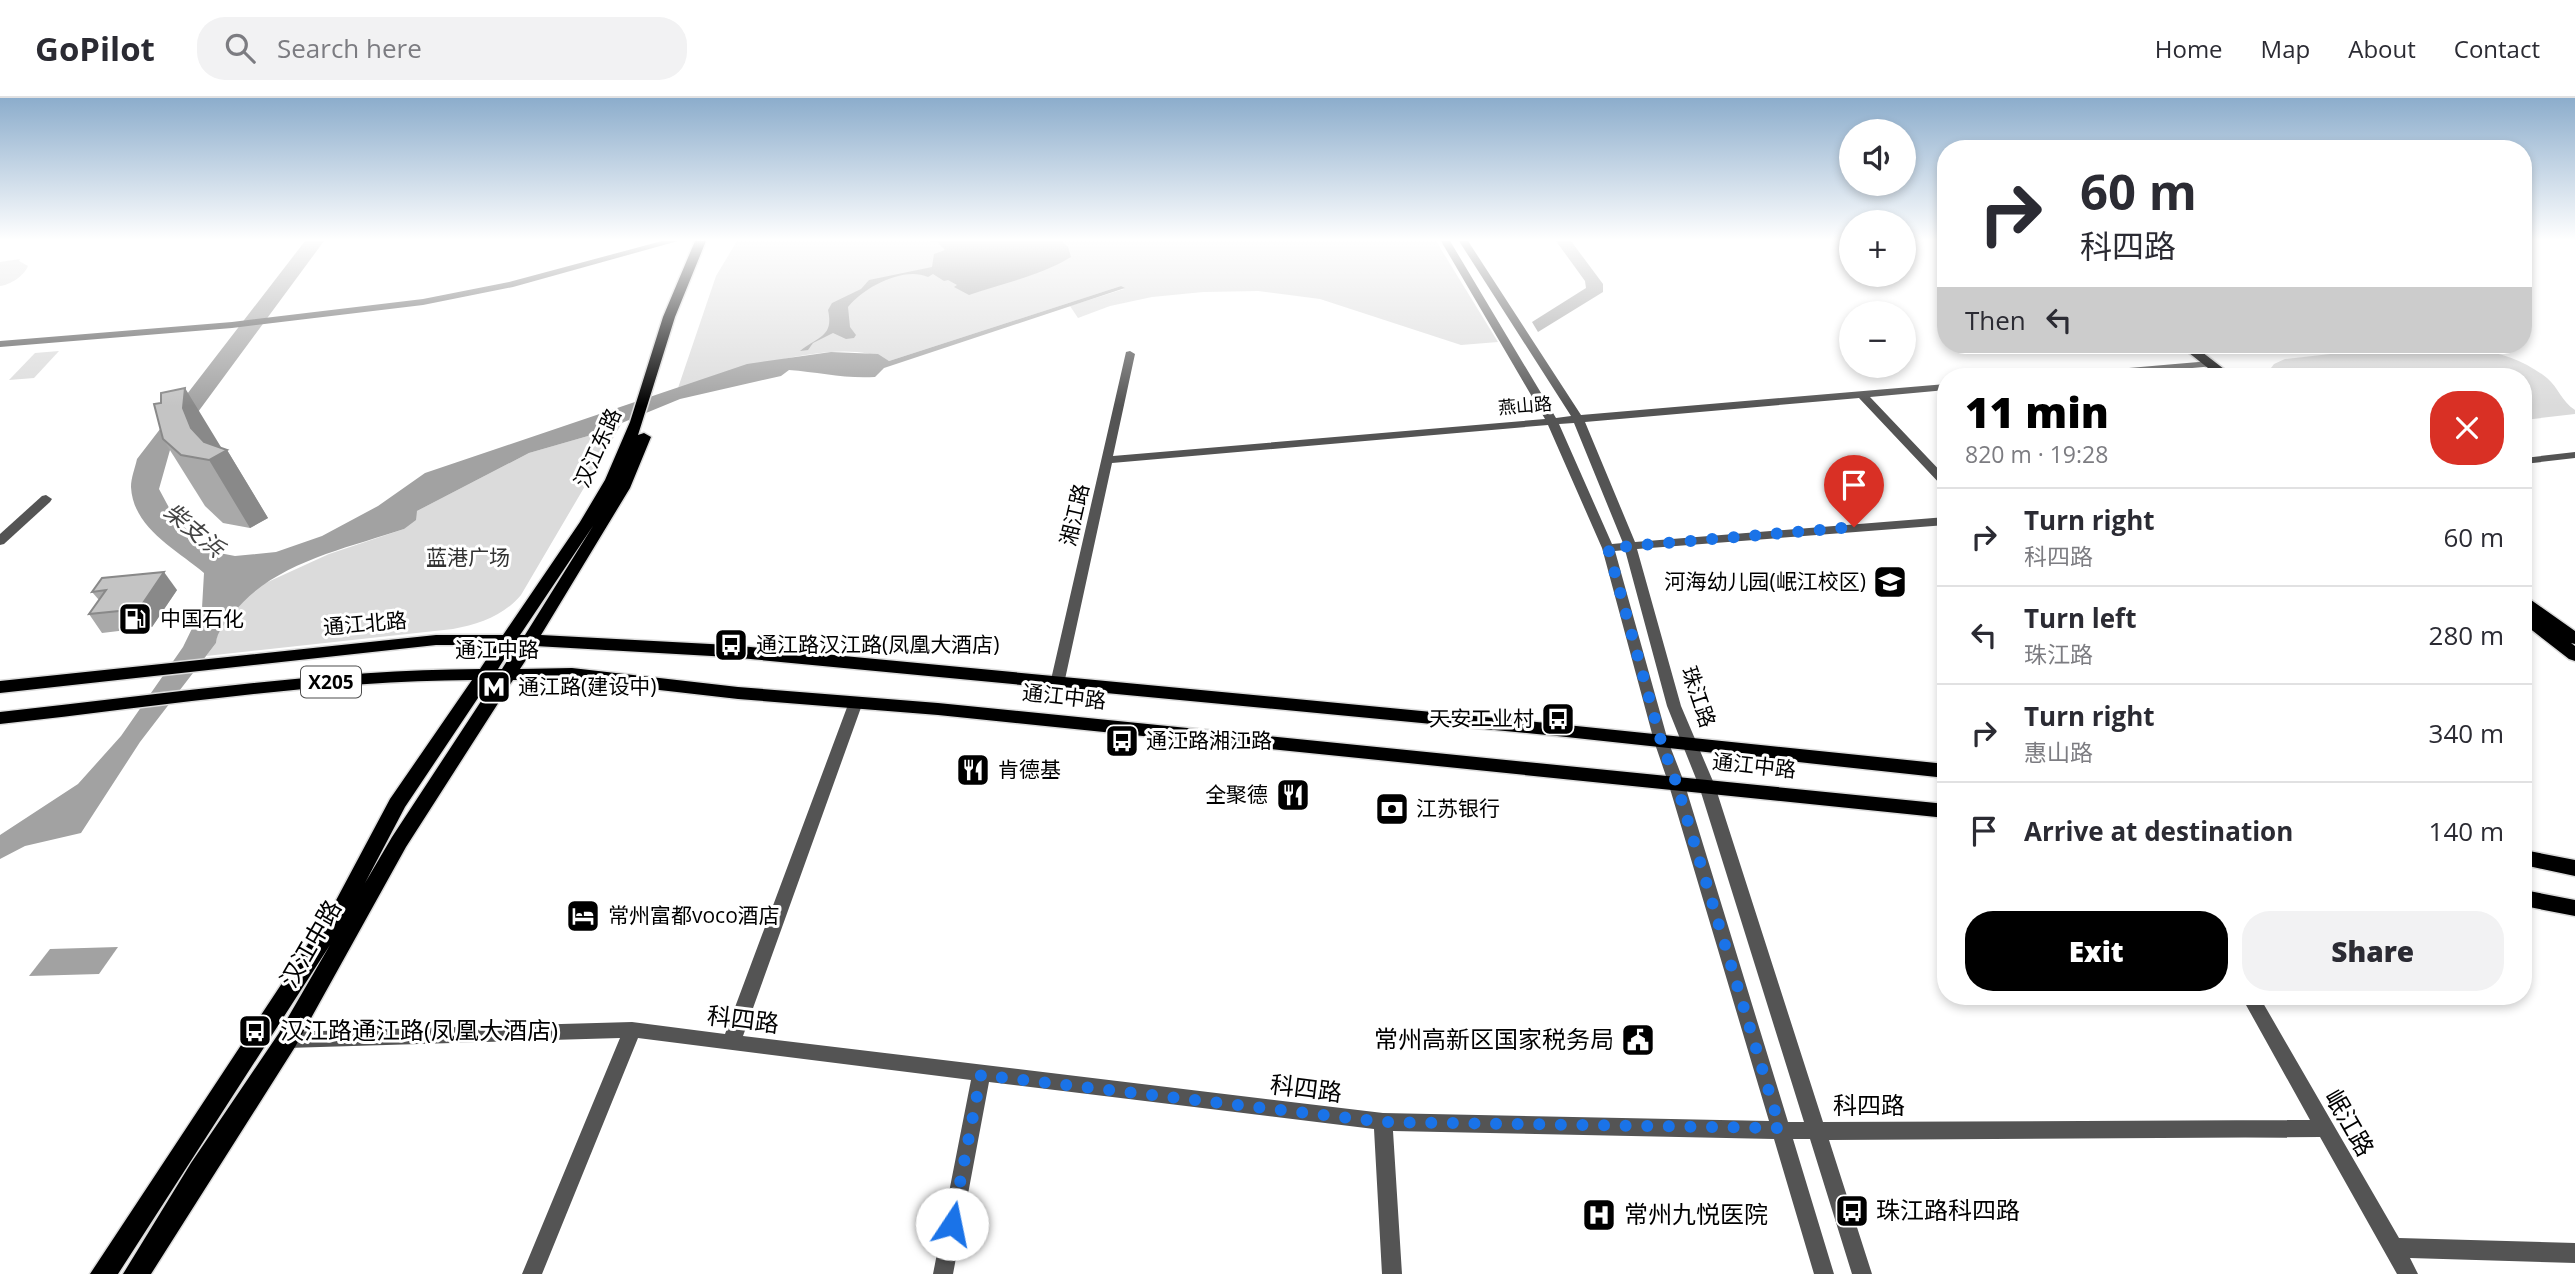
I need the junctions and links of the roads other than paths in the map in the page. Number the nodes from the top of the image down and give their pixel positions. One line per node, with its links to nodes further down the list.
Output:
1 (458, 296): 6 (street)
2 (678, 296): 15 (main road, 汉江东路)
3 (686, 296): 15 (main road, 汉江东路)
4 (1477, 296): 19 (street)
5 (1498, 296): 18 (street, 珠江路)
6 (0, 344)
7 (1130, 354): 23 (street, 湘江路)
8 (2180, 354): 10 (main road)
9 (2194, 354): 13 (main road)
10 (2195, 365): 11 (street); 12 (main road)
11 (2161, 368)
12 (2204, 368)
13 (2208, 368)
14 (1937, 388): 16 (street, 燕山路)
15 (652, 390): 17 (main road, 汉江东路)
16 (1862, 395): 18 (street, 燕山路); 25 (street)
17 (645, 416): 34 (main road, 汉江东路); 36 (main road, 汉江东路)
18 (1578, 419): 19 (street, 燕山路); 29 (street, 珠江路)
19 (1552, 421): 23 (street, 燕山路); 30 (street)
20 (2575, 446): 21 (street)
21 (2532, 451)
22 (2575, 455): 24 (street)
23 (1107, 460): 37 (street, 湘江路)
24 (2532, 460)
25 (1937, 474)
26 (46, 499): 28 (street)
27 (1937, 522): 29 (street)
28 (0, 541)
29 (1630, 546): 30 (street); 42 (street, 珠江路)
30 (1608, 548): 41 (street)
31 (2532, 606): 33 (main road)
32 (2532, 622): 35 (main road)
33 (2575, 639)
34 (530, 640): 36 (main road, 汉江中路); 36 (main road, 通江北路); 37 (main road, 通江中路)
35 (2575, 655)
36 (500, 661): 38 (main road, 通江北路 / X205); 39 (main road, 通江中路); 40 (main road, 通江中路 / X205); 53 (main road, 汉江中路); 62 (main road, 汉江中路)
37 (1057, 684): 41 (main road, 通江中路)
38 (0, 687)
39 (856, 702): 44 (main road, 通江中路); 54 (street)
40 (0, 718)
41 (1661, 741): 42 (main road, 通江中路); 44 (street)
42 (1691, 746): 43 (main road, 通江中路); 45 (street, 珠江路)
43 (1937, 770)
44 (1676, 782): 45 (main road, 通江中路); 57 (street)
45 (1707, 786): 46 (main road, 通江中路); 59 (street, 珠江路)
46 (1937, 810)
47 (2532, 860): 48 (main road)
48 (2575, 869)
49 (2532, 900): 50 (main road)
50 (2575, 908)
51 (2255, 1005): 58 (street, 岷江路)
52 (632, 1030): 53 (street, 科四路); 54 (street, 科四路); 64 (street)
53 (287, 1040): 63 (main road, 汉江中路)
54 (731, 1043): 55 (street, 科四路)
55 (981, 1075): 56 (street, 科四路); 65 (street)
56 (1383, 1122): 57 (street, 科四路); 66 (street)
57 (1780, 1128): 59 (street, 科四路); 67 (street)
58 (2324, 1128): 59 (street, 科四路); 60 (street, 岷江路)
59 (1817, 1131): 68 (street, 珠江路)
60 (2393, 1248): 61 (street); 69 (street, 岷江路)
61 (2575, 1253)
62 (103, 1274)
63 (136, 1274)
64 (532, 1274)
65 (943, 1274)
66 (1392, 1274)
67 (1824, 1274)
68 (1862, 1274)
69 (2408, 1274)

